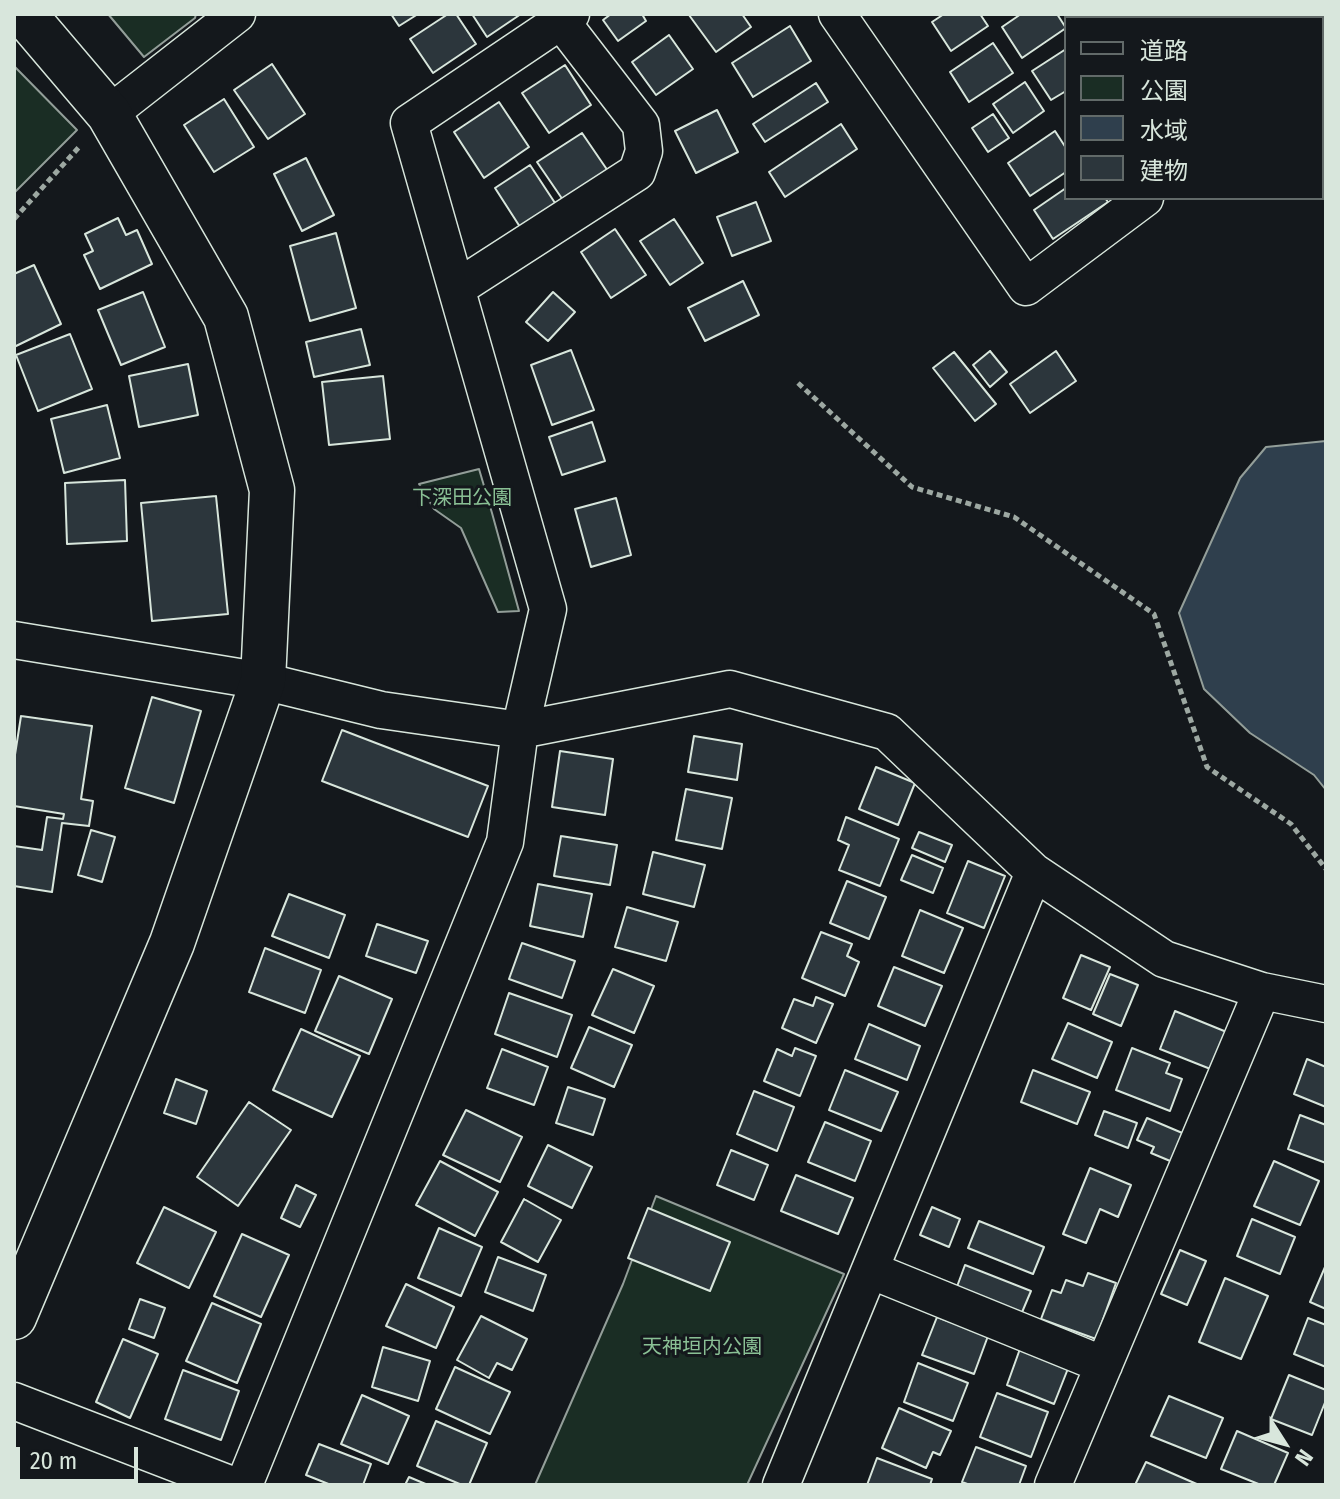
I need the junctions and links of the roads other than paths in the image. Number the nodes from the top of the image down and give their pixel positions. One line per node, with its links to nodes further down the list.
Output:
1 (24, 14): 5 (street)
2 (237, 14): 5 (street)
3 (837, 14): 6 (street)
4 (566, 17): 7 (street); 7 (street)
5 (109, 114): 9 (street)
6 (1142, 200)
7 (457, 288): 10 (street)
8 (14, 640): 9 (street)
9 (263, 681): 10 (street); 15 (street)
10 (520, 730): 11 (street); 19 (street)
11 (1034, 872): 12 (street); 14 (street)
12 (1262, 991): 13 (street); 16 (street)
13 (1326, 1004)
14 (870, 1270): 16 (street); 20 (street)
15 (14, 1317)
16 (1104, 1365): 21 (street)
17 (14, 1401): 18 (street)
18 (232, 1485)
19 (244, 1485)
20 (781, 1485)
21 (1053, 1485)

